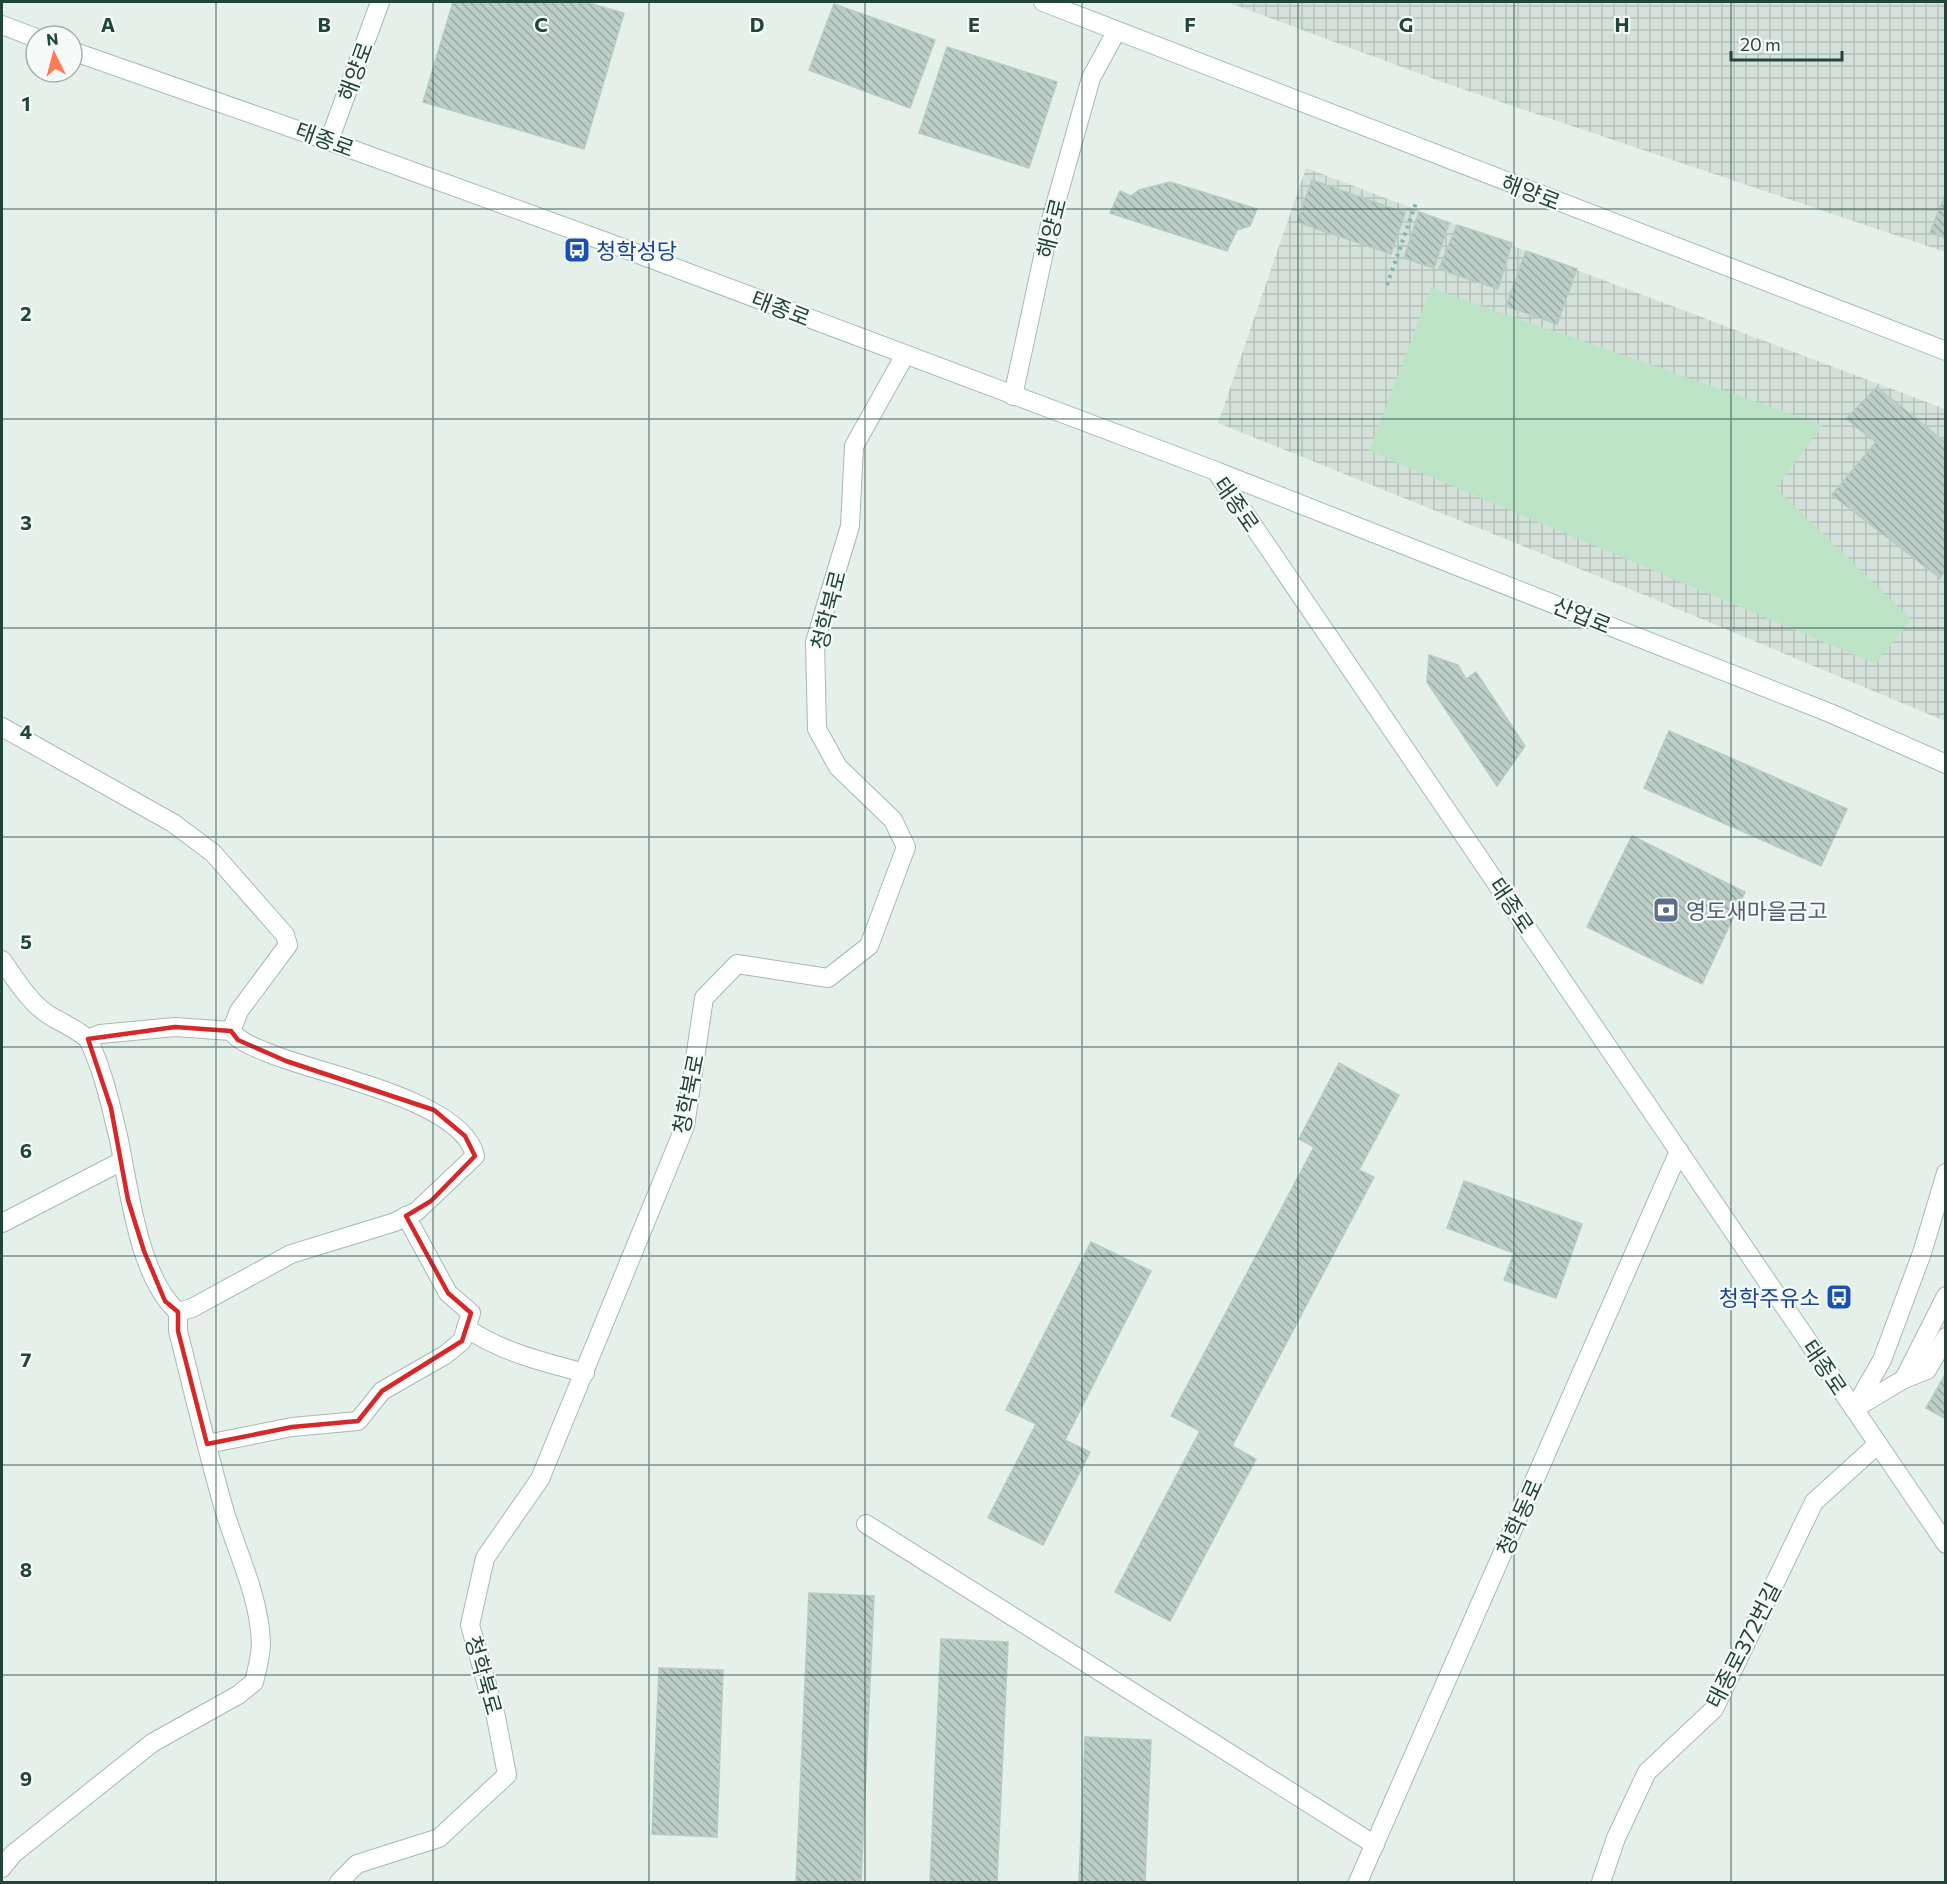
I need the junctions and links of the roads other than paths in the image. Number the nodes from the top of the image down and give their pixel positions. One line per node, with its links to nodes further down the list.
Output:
1 (380, 2): 7 (street, 해양로)
2 (1042, 2): 4 (street, 해양로)
3 (2, 25): 5 (street)
4 (1116, 32): 8 (street, 해양로); 10 (street, 해양로)
5 (24, 33)
6 (84, 55): 7 (street, 태종로)
7 (329, 141): 9 (street, 태종로)
8 (1946, 351)
9 (905, 355): 10 (street, 태종로); 26 (street, 청학북로)
10 (1013, 396): 11 (street, 태종로)
11 (1216, 471): 13 (street, 산업로); 17 (street, 태종로)
12 (2, 728): 15 (street)
13 (1946, 764)
14 (2, 960): 16 (street)
15 (231, 1031): 16 (street); 20 (street)
16 (88, 1039): 18 (street)
17 (1679, 1151): 28 (street, 태종로); 33 (street, 청학동로)
18 (122, 1161): 21 (street); 23 (street)
19 (1946, 1173): 28 (street)
20 (406, 1216): 23 (street); 24 (street)
21 (2, 1223)
22 (1946, 1296): 27 (street)
23 (178, 1312): 29 (street)
24 (466, 1328): 26 (street); 29 (street)
25 (1946, 1337): 27 (street)
26 (585, 1372): 35 (street, 청학북로)
27 (1904, 1379): 28 (street)
28 (1854, 1409): 30 (street, 태종로)
29 (207, 1444): 34 (street)
30 (1878, 1444): 32 (street, 태종로); 37 (street, 태종로372번길)
31 (866, 1524): 33 (street)
32 (1946, 1544)
33 (1375, 1845): 36 (street, 청학동로)
34 (2, 1868)
35 (339, 1882)
36 (1358, 1882)
37 (1601, 1882)

